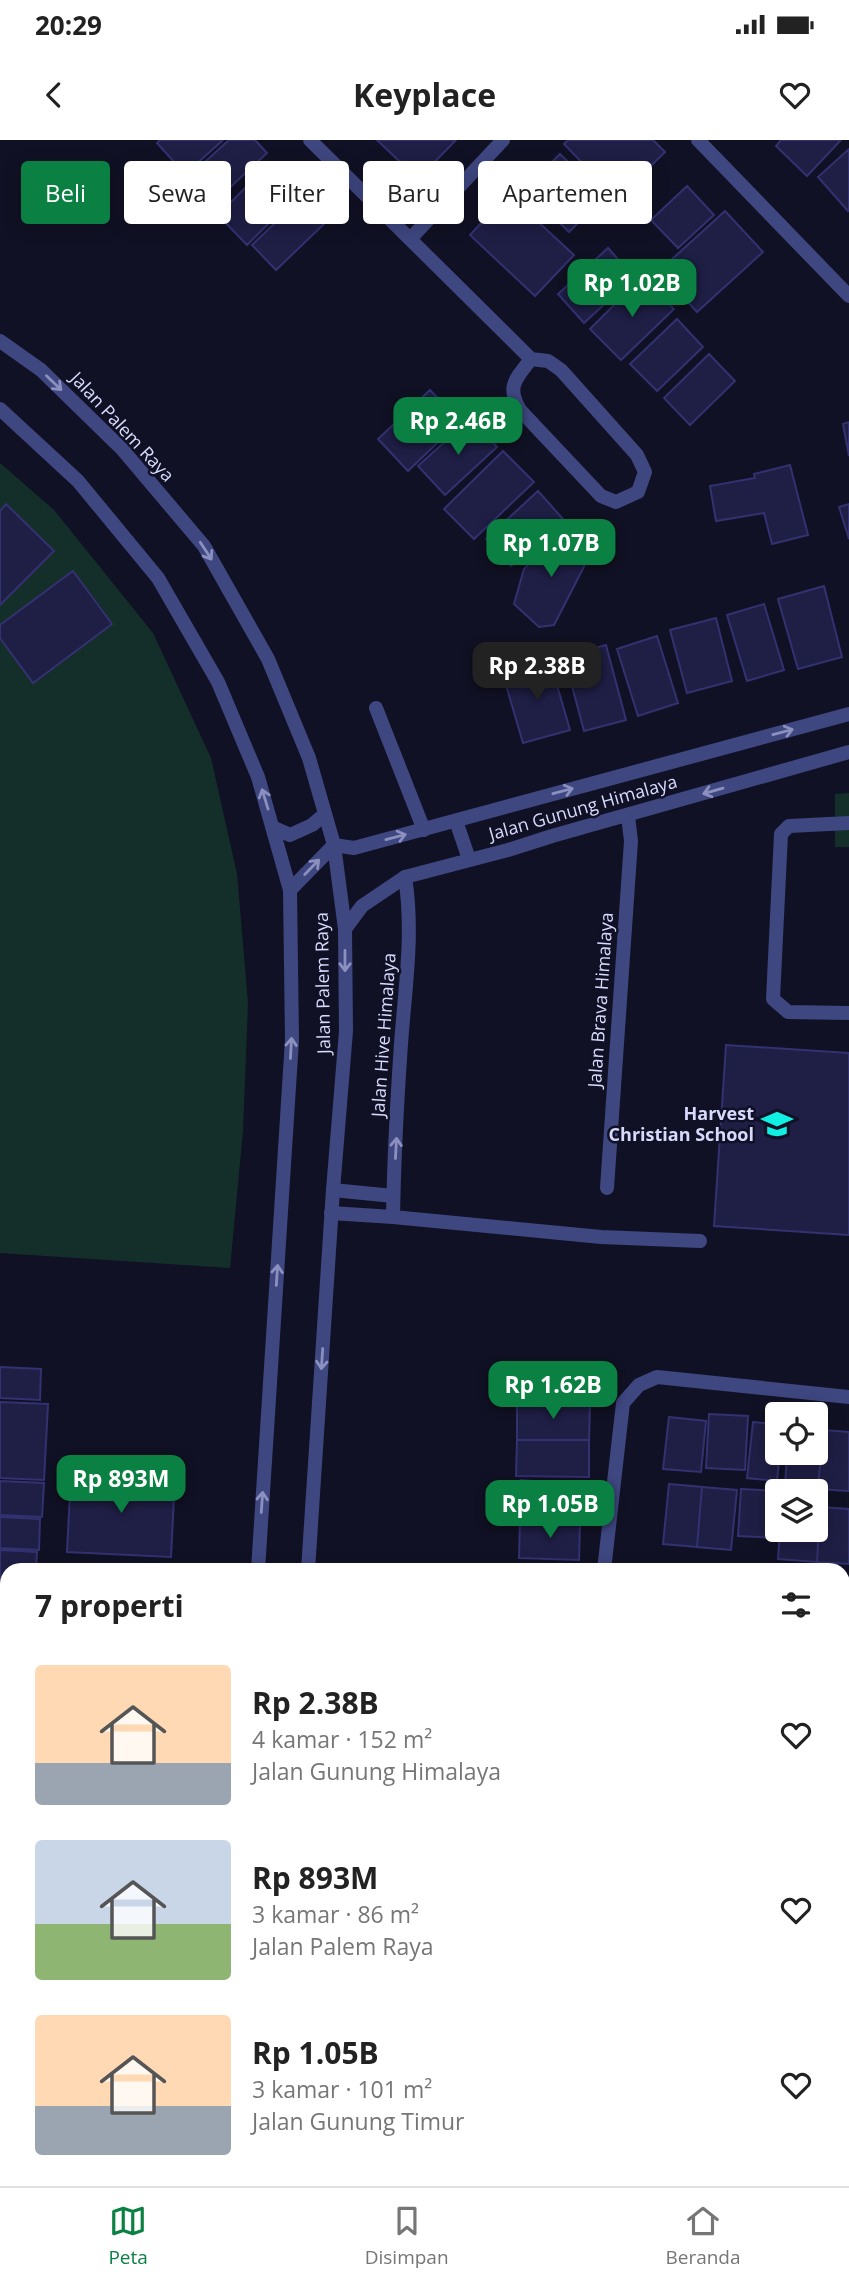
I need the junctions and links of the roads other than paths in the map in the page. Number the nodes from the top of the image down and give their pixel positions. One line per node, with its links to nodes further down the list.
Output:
1 (310, 140): 4 (street)
2 (503, 140): 4 (street)
3 (698, 140): 5 (street)
4 (411, 238): 7 (street)
5 (849, 296)
6 (0, 341): 12 (street, Jalan Palem Raya, one-way to 12)
7 (531, 359): 7 (street)
8 (0, 409): 16 (street, Jalan Palem Raya, one-way to 8)
9 (376, 708): 17 (street)
10 (849, 714): 14 (street, Jalan Gunung Himalaya, one-way to 10)
11 (849, 752): 13 (street, Jalan Gunung Himalaya, one-way to 13)
12 (324, 814): 16 (street); 18 (street, Jalan Palem Raya)
13 (628, 816): 19 (street, Jalan Gunung Himalaya); 24 (street, Jalan Brava Himalaya)
14 (456, 821): 17 (street, Jalan Gunung Himalaya); 19 (street)
15 (849, 823): 23 (street)
16 (274, 828): 21 (street, Jalan Palem Raya)
17 (424, 830): 18 (street, Jalan Gunung Himalaya, one-way to 17)
18 (334, 845): 21 (street, one-way to 18); 22 (street, Jalan Palem Raya)
19 (469, 859): 20 (street, Jalan Gunung Himalaya)
20 (405, 877): 22 (street, Jalan Gunung Himalaya); 26 (street, Jalan Hive Himalaya, one-way to 20)
21 (290, 890): 31 (street, Jalan Palem Raya, one-way to 21)
22 (345, 929): 25 (street, Jalan Palem Raya, one-way to 25)
23 (849, 1013)
24 (607, 1188)
25 (332, 1190): 26 (street); 27 (street, Jalan Palem Raya)
26 (393, 1196): 28 (street, Jalan Hive Himalaya)
27 (331, 1213): 28 (street); 32 (street, Jalan Palem Raya, one-way to 32)
28 (393, 1217): 29 (street)
29 (700, 1241)
30 (849, 1397): 33 (street)
31 (258, 1563)
32 (308, 1563)
33 (605, 1563)

